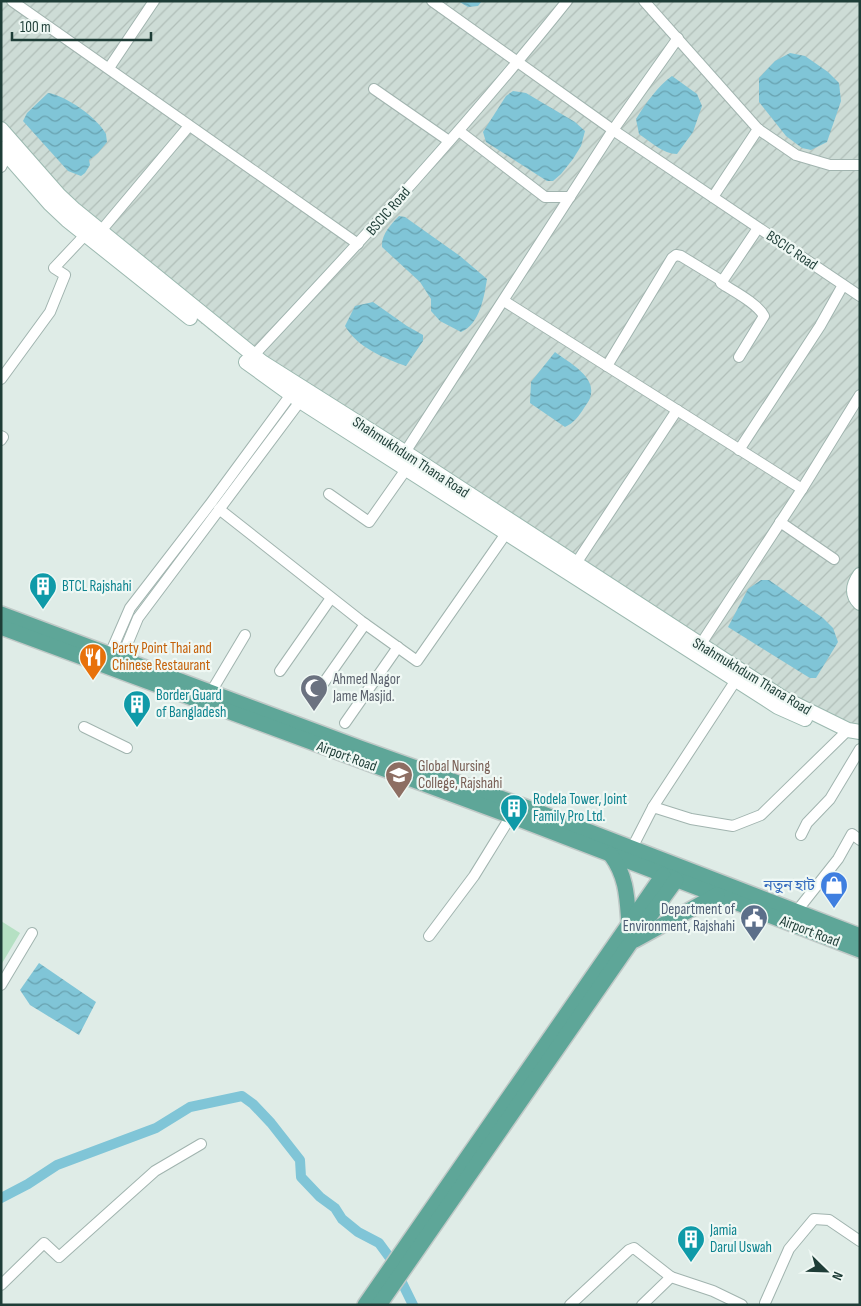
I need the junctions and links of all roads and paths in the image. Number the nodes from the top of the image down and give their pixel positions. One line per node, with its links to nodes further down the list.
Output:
1 (12, 1): 8 (street)
2 (154, 1): 8 (street)
3 (432, 1): 7 (street, BSCIC Road)
4 (567, 1): 7 (street, BSCIC Road)
5 (644, 1): 6 (street)
6 (678, 38): 12 (street); 13 (street)
7 (518, 62): 13 (street, BSCIC Road); 14 (street, BSCIC Road)
8 (109, 68): 10 (street)
9 (374, 89): 15 (street)
10 (189, 126): 21 (street); 22 (street)
11 (1, 128): 21 (main road, Shahmukhdum Thana Road)
12 (758, 129): 17 (street); 19 (street)
13 (613, 130): 18 (street); 19 (street, BSCIC Road)
14 (459, 131): 15 (street, BSCIC Road); 18 (street)
15 (449, 141): 22 (street, BSCIC Road)
16 (3, 157): 21 (main road, Shahmukhdum Thana Road)
17 (860, 165)
18 (570, 197): 26 (street)
19 (713, 197): 20 (street, BSCIC Road)
20 (758, 228): 23 (street); 24 (street, BSCIC Road)
21 (93, 233): 27 (main road, Shahmukhdum Thana Road); 30 (street); 31 (main road, Shahmukhdum Thana Road)
22 (358, 244): 27 (street, BSCIC Road)
23 (722, 281): 28 (street); 29 (street)
24 (843, 285): 25 (street, BSCIC Road); 36 (street)
25 (860, 296)
26 (504, 301): 29 (street); 37 (street)
27 (253, 356): 31 (main road, Shahmukhdum Thana Road)
28 (739, 357)
29 (607, 366): 33 (street)
30 (1, 378)
31 (299, 393): 37 (main road, Shahmukhdum Thana Road); 40 (street); 55 (street)
32 (860, 395): 38 (street)
33 (677, 410): 36 (street); 44 (street)
34 (1, 436): 35 (street)
35 (1, 440)
36 (739, 450): 38 (street)
37 (404, 461): 39 (street); 42 (main road, Shahmukhdum Thana Road); 44 (main road, Shahmukhdum Thana Road)
38 (802, 489): 41 (street)
39 (329, 494)
40 (219, 509): 46 (street); 55 (street)
41 (780, 522): 43 (street); 54 (street)
42 (507, 532): 44 (main road, Shahmukhdum Thana Road); 53 (street)
43 (834, 559)
44 (573, 568): 54 (main road, Shahmukhdum Thana Road)
45 (860, 575): 47 (main road)
46 (331, 598): 49 (street); 56 (street)
47 (860, 603)
48 (1, 614): 52 (main road, Airport Road)
49 (365, 624): 53 (street); 59 (street)
50 (1, 627): 52 (main road, Airport Road)
51 (245, 635): 58 (street)
52 (47, 637): 55 (main road, Airport Road); 65 (main road, Airport Road)
53 (398, 646): 60 (street)
54 (697, 648): 57 (main road, Shahmukhdum Thana Road); 62 (main road, Shahmukhdum Thana Road)
55 (116, 656): 58 (main road, Airport Road)
56 (280, 671)
57 (736, 680): 62 (main road, Shahmukhdum Thana Road); 64 (street)
58 (211, 692): 68 (main road, Airport Road)
59 (318, 692)
60 (345, 723)
61 (84, 727): 63 (street)
62 (855, 735): 64 (street); 66 (street)
63 (127, 748)
64 (653, 807): 68 (street)
65 (511, 816): 69 (main road, Airport Road); 75 (street)
66 (801, 835)
67 (860, 840): 72 (street)
68 (632, 848): 72 (main road, Airport Road)
69 (611, 855): 70 (main road, Airport Road); 73 (main road)
70 (669, 877): 71 (main road, Airport Road); 73 (main road); 77 (main road)
71 (717, 895): 77 (main road); 78 (main road, Airport Road)
72 (796, 912): 76 (main road, Airport Road)
73 (629, 924): 82 (main road)
74 (32, 933): 79 (street)
75 (429, 936)
76 (860, 936)
77 (631, 942): 82 (main road)
78 (860, 950)
79 (1, 985)
80 (201, 1144): 85 (street)
81 (860, 1241): 86 (street)
82 (404, 1257): 84 (main road)
83 (671, 1277): 89 (street); 90 (street); 91 (street)
84 (388, 1281): 87 (main road); 88 (main road)
85 (1, 1285)
86 (765, 1303)
87 (365, 1305)
88 (378, 1305)
89 (570, 1305)
90 (642, 1305)
91 (742, 1305)

